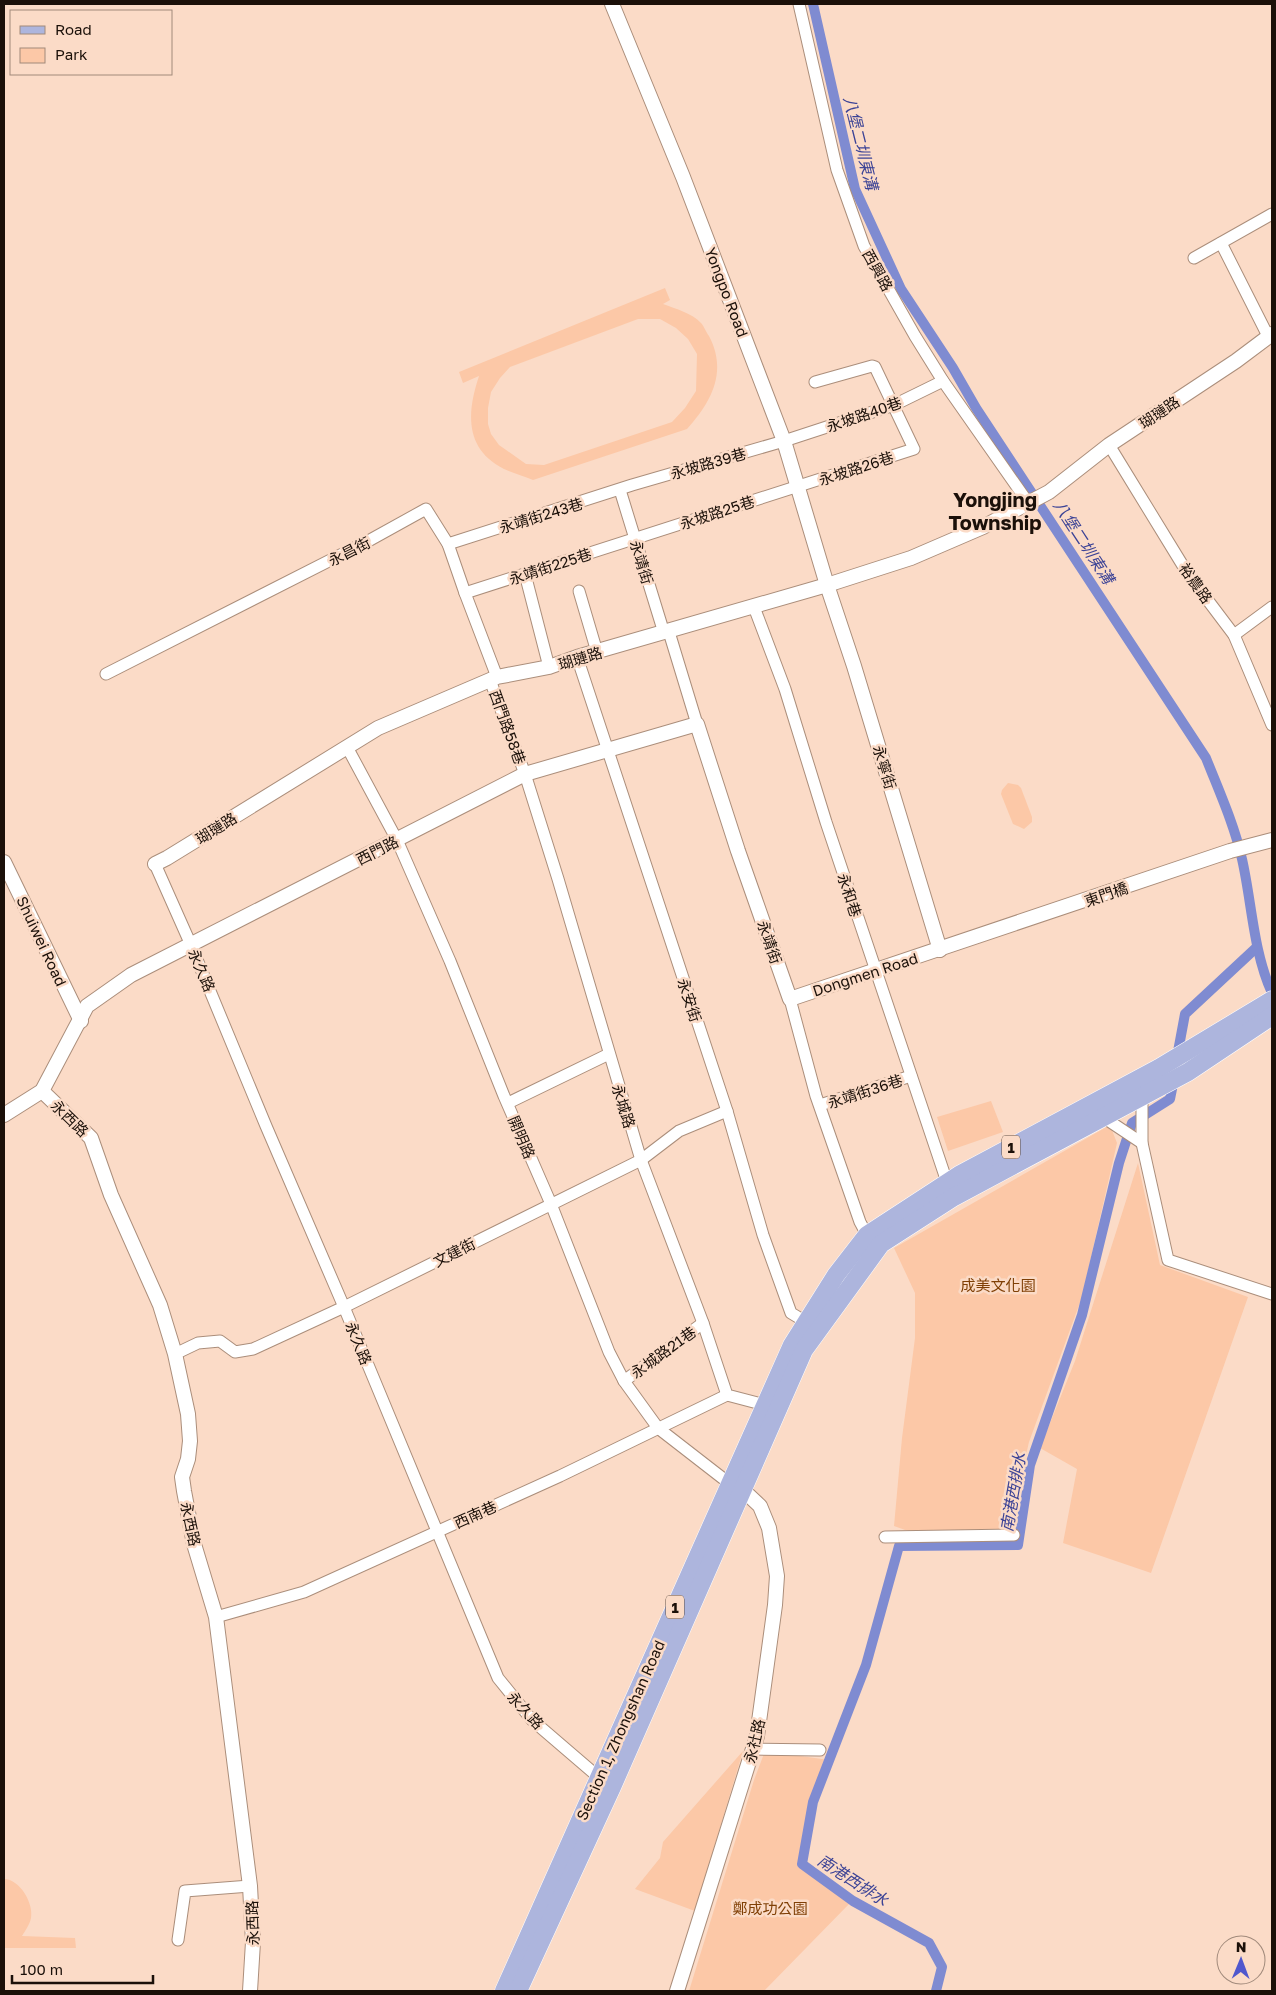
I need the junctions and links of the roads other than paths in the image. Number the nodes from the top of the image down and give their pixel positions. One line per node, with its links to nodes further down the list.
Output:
1 (612, 4): 10 (street, Yongpo Road)
2 (799, 4): 7 (street, 西興路)
3 (1272, 214): 4 (street)
4 (1221, 242): 5 (street); 6 (street)
5 (1194, 258)
6 (1270, 335): 11 (street, 瑚璉路)
7 (943, 381): 9 (street, 永坡路40巷); 15 (street, 西興路)
8 (815, 382): 9 (street)
9 (894, 405): 10 (street, 永坡路40巷); 13 (street, 永坡路26巷)
10 (784, 441): 12 (street, 永坡路39巷); 13 (street, Yongpo Road)
11 (1109, 445): 15 (street, 瑚璉路); 25 (street, 裕農路)
12 (632, 485): 14 (street, 永靖街243巷)
13 (798, 486): 16 (street, 永坡路25巷); 19 (street, Yongpo Road)
14 (620, 490): 16 (street, 永靖街); 17 (street, 永靖街243巷)
15 (1029, 504): 19 (street, 瑚璉路)
16 (635, 539): 18 (street, 永靖街225巷); 24 (street, 永靖街)
17 (448, 544): 21 (street, 永昌街); 29 (street, 永昌街)
18 (525, 574): 21 (street, 永靖街225巷); 28 (street)
19 (827, 585): 22 (street, 瑚璉路); 41 (street, 永寧街)
20 (579, 591): 26 (street)
21 (465, 593): 30 (street, 永昌街)
22 (754, 607): 24 (street, 瑚璉路); 42 (street, 永和巷)
23 (1272, 608): 25 (street)
24 (666, 632): 26 (street, 瑚璉路); 31 (street, 永靖街)
25 (1234, 635): 32 (street, 裕農路)
26 (597, 652): 27 (street, 瑚璉路)
27 (577, 657): 28 (street, 瑚璉路); 34 (street, 永安街)
28 (548, 667): 30 (street, 瑚璉路)
29 (106, 674)
30 (494, 678): 33 (street, 瑚璉路); 35 (street, 西門路58巷)
31 (697, 724): 34 (street, 西門路); 43 (street, 永靖街)
32 (1272, 725)
33 (348, 747): 36 (street, 開明路); 39 (street, 瑚璉路)
34 (607, 750): 35 (street, 西門路); 52 (street, 永安街)
35 (525, 774): 36 (street, 西門路); 46 (street, 永城路)
36 (397, 840): 40 (street, 西門路); 50 (street, 開明路)
37 (1272, 840): 41 (street, 東門橋)
38 (4, 862): 45 (street, Shuiwei Road)
39 (155, 864): 40 (street, 永久路)
40 (191, 945): 45 (street, 西門路); 61 (street, 永久路)
41 (940, 950): 42 (street, Dongmen Road)
42 (875, 971): 43 (street, Dongmen Road); 47 (street, 永和巷)
43 (790, 999): 51 (street, 永靖街)
44 (1270, 1009): 49 (main road, 1); 57 (main road, 1)
45 (80, 1021): 48 (street, 西門路)
46 (609, 1054): 50 (street); 56 (street, 永城路)
47 (911, 1076): 51 (street, 永靖街36巷); 57 (street, 永和巷)
48 (42, 1091): 53 (street); 64 (street, 永西路)
49 (1142, 1096): 54 (main road, 1); 55 (street)
50 (508, 1103): 58 (street, 開明路)
51 (820, 1105): 59 (street, 永靖街)
52 (727, 1111): 56 (street, 文建街); 63 (street, 永安街)
53 (4, 1115)
54 (1103, 1117): 55 (street); 59 (main road, 1)
55 (1142, 1143): 60 (street)
56 (641, 1160): 58 (street, 文建街); 62 (street, 永城路)
57 (947, 1182): 59 (main road, 1)
58 (551, 1204): 61 (street, 文建街); 65 (street, 開明路)
59 (874, 1240): 63 (main road, Section 1, Zhongshan Road / 1)
60 (1272, 1294)
61 (344, 1307): 64 (street, 文建街); 70 (street, 永久路)
62 (703, 1323): 65 (street, 永城路21巷); 66 (street, 永城路)
63 (812, 1325): 67 (main road, Section 1, Zhongshan Road / 1); 69 (main road, Section 1, Zhongshan Road / 1)
64 (175, 1354): 73 (street, 永西路)
65 (624, 1380): 68 (street, 開明路)
66 (727, 1395): 67 (street); 68 (street, 西南巷)
67 (765, 1405): 69 (main road, Section 1, Zhongshan Road / 1)
68 (658, 1428): 69 (street, 開明路); 70 (street, 西南巷)
69 (736, 1488): 74 (street, 永社路); 76 (main road, Section 1, Zhongshan Road / 1)
70 (436, 1532): 73 (street, 西南巷); 76 (street, 永久路)
71 (1014, 1535): 72 (street)
72 (886, 1537)
73 (216, 1617): 77 (street, 永西路)
74 (753, 1749): 75 (street); 82 (street, 永社路)
75 (820, 1750)
76 (605, 1782): 80 (main road, Section 1, Zhongshan Road / 1); 81 (main road, Section 1, Zhongshan Road / 1)
77 (250, 1886): 78 (street); 79 (street, 永西路)
78 (178, 1940)
79 (250, 1991)
80 (504, 1991)
81 (518, 1991)
82 (677, 1991)

